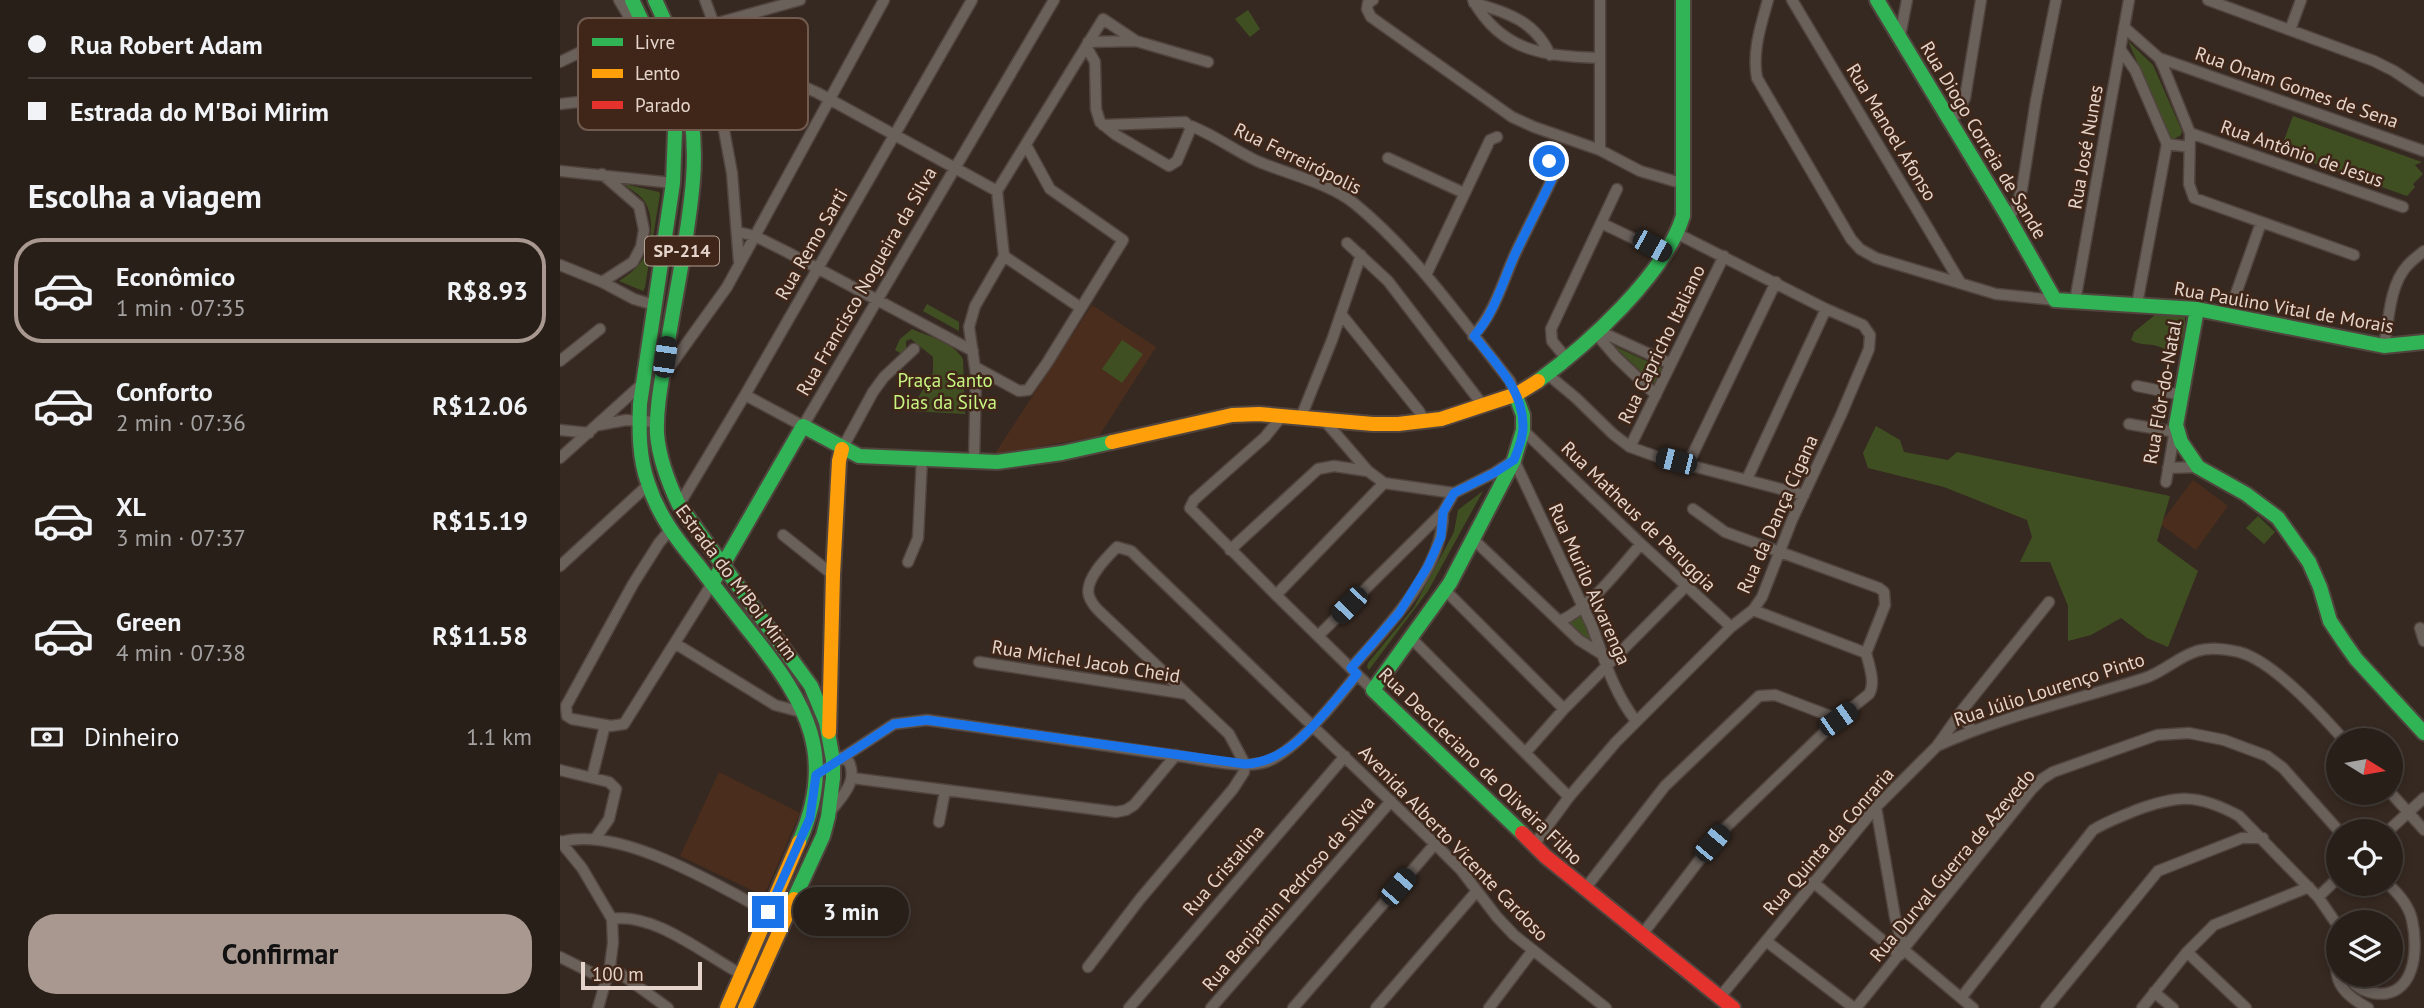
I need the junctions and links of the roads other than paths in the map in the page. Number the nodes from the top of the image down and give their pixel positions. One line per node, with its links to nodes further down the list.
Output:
1 (619, 0): 22 (street)
2 (632, 0): 23 (street, Estrada do M'Boi Mirim / SP-214)
3 (655, 0): 24 (street, Estrada do M'Boi Mirim / SP-214)
4 (705, 0): 25 (street)
5 (800, 0): 26 (street)
6 (884, 0): 41 (street)
7 (972, 0): 51 (street, Rua Remo Sarti)
8 (1054, 0): 60 (street, Rua Francisco Nogueira da Silva)
9 (1603, 0): 35 (street)
10 (1683, 0): 64 (street)
11 (1768, 0): 88 (street)
12 (1792, 0): 88 (street, Rua Manoel Afonso)
13 (1877, 0): 29 (street, Rua Diogo Correia de Sande)
14 (1907, 0): 29 (street)
15 (1981, 0): 44 (street)
16 (2056, 0): 69 (street)
17 (2129, 0): 27 (street, Rua José Nunes)
18 (2208, 0): 28 (street)
19 (2301, 0): 28 (street)
20 (1473, 1): 34 (street); 34 (street)
21 (1370, 5): 56 (street)
22 (630, 18)
23 (640, 18)
24 (664, 18)
25 (712, 18)
26 (736, 18)
27 (2124, 27): 32 (street, Rua José Nunes); 36 (street)
28 (2290, 30): 40 (street)
29 (1900, 36): 44 (street, Rua Diogo Correia de Sande)
30 (1136, 41): 31 (street); 31 (street); 38 (street)
31 (1087, 44): 45 (street); 54 (street)
32 (2120, 48): 53 (street); 92 (street, Rua José Nunes)
33 (578, 53): 37 (street)
34 (1550, 55): 35 (street)
35 (1599, 58): 56 (street)
36 (2158, 58): 50 (street); 57 (street, Rua Onam Gomes de Sena)
37 (560, 62)
38 (1208, 62)
39 (808, 88): 41 (street)
40 (2424, 91)
41 (830, 99): 51 (street); 74 (street)
42 (578, 102): 43 (street)
43 (560, 104)
44 (1949, 119): 69 (street, Rua Diogo Correia de Sande)
45 (1103, 125): 46 (street); 46 (street)
46 (1190, 125): 85 (street, Rua Ferreirópolis)
47 (674, 130): 63 (street, Estrada do M'Boi Mirim / SP-214)
48 (692, 130): 111 (street, Estrada do M'Boi Mirim / SP-214)
49 (724, 130): 72 (street)
50 (2190, 133): 55 (street); 68 (street, Rua Antônio de Jesus)
51 (895, 135): 60 (street); 84 (street, Rua Remo Sarti)
52 (1497, 137): 67 (street)
53 (2167, 144): 55 (street); 93 (street)
54 (1026, 145): 66 (street); 95 (street)
55 (2189, 147): 71 (street)
56 (1600, 150): 64 (street)
57 (2424, 150)
58 (1388, 158): 67 (street)
59 (1549, 161): 101 (street)
60 (955, 167): 66 (street); 91 (street, Rua Francisco Nogueira da Silva)
61 (560, 171): 62 (street)
62 (602, 174): 63 (street); 86 (street)
63 (673, 183): 94 (street, Estrada do M'Boi Mirim / SP-214)
64 (1684, 184): 73 (street)
65 (1617, 189): 70 (street)
66 (997, 191): 80 (street)
67 (1464, 193): 85 (street)
68 (2403, 207)
69 (2008, 217): 90 (street, Rua Diogo Correia de Sande)
70 (1601, 223): 77 (street); 106 (street)
71 (2261, 223): 79 (street); 89 (street)
72 (738, 232): 74 (street); 82 (street)
73 (1678, 234): 77 (street); 81 (street, Rua da Dança Cigana)
74 (755, 236): 82 (street); 84 (street)
75 (1347, 243): 78 (street)
76 (2424, 251): 103 (street)
77 (1666, 254): 100 (street)
78 (1361, 255): 98 (street); 119 (street)
79 (2354, 255)
80 (1004, 256): 95 (street); 105 (street)
81 (1724, 256): 87 (street, Rua da Dança Cigana); 108 (street, Rua Capricho Italiano)
82 (739, 263): 111 (street)
83 (560, 265): 86 (street)
84 (816, 269): 91 (street); 114 (street, Rua Remo Sarti)
85 (1426, 275): 101 (street, Rua Ferreirópolis)
86 (602, 282): 94 (street)
87 (1776, 282): 96 (street, Rua da Dança Cigana); 140 (street)
88 (1960, 282): 90 (street)
89 (2234, 299)
90 (2055, 300): 92 (street, Rua Paulino Vital de Morais)
91 (876, 301): 105 (street); 129 (street, Rua Francisco Nogueira da Silva)
92 (2076, 301): 93 (street, Rua Paulino Vital de Morais)
93 (2137, 304): 97 (street, Rua Paulino Vital de Morais)
94 (654, 305): 112 (street, Estrada do M'Boi Mirim / SP-214)
95 (1081, 308): 109 (street)
96 (1826, 309): 144 (street); 149 (street, Rua da Dança Cigana)
97 (2197, 309): 103 (street, Rua Paulino Vital de Morais); 117 (street, Rua Flôr-do-Natal)
98 (1341, 314): 121 (street); 125 (street)
99 (600, 329): 107 (street)
100 (1598, 332): 106 (street); 108 (street); 115 (street)
101 (1474, 336): 116 (street, Rua Ferreirópolis)
102 (2424, 342): 103 (street, Rua Paulino Vital de Morais)
103 (2384, 346)
104 (914, 349): 135 (street)
105 (973, 351): 109 (street)
106 (1566, 358): 110 (street)
107 (560, 361)
108 (1671, 364): 115 (street, Rua Capricho Italiano)
109 (975, 367): 139 (street)
110 (1546, 373): 116 (street); 134 (street)
111 (662, 377): 124 (street, Estrada do M'Boi Mirim / SP-214)
112 (642, 384): 118 (street); 122 (street, Estrada do M'Boi Mirim / SP-214)
113 (2137, 386): 117 (street)
114 (746, 395): 129 (street); 150 (street, Rua Remo Sarti)
115 (1656, 395): 134 (street, Rua Capricho Italiano)
116 (1511, 396): 119 (street); 126 (street); 132 (street)
117 (2182, 396): 130 (street, Rua Flôr-do-Natal)
118 (624, 401): 122 (street); 128 (street)
119 (1482, 404): 125 (street)
120 (1282, 416): 121 (street); 139 (street); 157 (street, Rua Deocleciano de Oliveira Filho)
121 (1301, 417): 123 (street)
122 (633, 420): 124 (street); 128 (street); 147 (street, Estrada do M'Boi Mirim / SP-214)
123 (1324, 420): 126 (street); 143 (street)
124 (657, 422): 150 (street, Estrada do M'Boi Mirim / SP-214)
125 (1425, 422): 126 (street)
126 (1373, 424)
127 (2129, 424): 130 (street)
128 (599, 425): 133 (street)
129 (803, 426): 135 (street); 161 (street, Rua Francisco Nogueira da Silva)
130 (2175, 429): 141 (street); 142 (street, Rua Flôr-do-Natal)
131 (560, 430): 133 (street)
132 (1523, 430): 138 (street); 156 (street, Rua Matheus de Peruggia)
133 (589, 433): 136 (street)
134 (1630, 447): 140 (street)
135 (842, 449): 137 (street); 162 (street)
136 (560, 458)
137 (922, 459): 139 (street); 159 (street)
138 (1514, 460): 148 (street); 155 (street); 168 (street, Rua Murilo Alvarenga)
139 (974, 462)
140 (1688, 464): 144 (street)
141 (2198, 467): 142 (street); 194 (street)
142 (2168, 468): 145 (street, Rua Flôr-do-Natal)
143 (1368, 471): 146 (street); 157 (street)
144 (1747, 479): 149 (street)
145 (2166, 482)
146 (1384, 484): 148 (street); 166 (street)
147 (648, 485): 153 (street, Estrada do M'Boi Mirim / SP-214); 160 (street)
148 (1454, 493): 152 (street)
149 (1804, 495): 158 (street, Rua da Dança Cigana)
150 (679, 505): 161 (street, Estrada do M'Boi Mirim / SP-214)
151 (1693, 509): 158 (street)
152 (1443, 512): 173 (street); 181 (street)
153 (670, 530): 163 (street, Estrada do M'Boi Mirim / SP-214); 189 (street)
154 (783, 535): 162 (street)
155 (1473, 539): 165 (street); 170 (street)
156 (1641, 544): 164 (street, Rua Matheus de Peruggia); 168 (street)
157 (1230, 550): 166 (street, Rua Deocleciano de Oliveira Filho)
158 (1779, 553): 169 (street, Rua da Dança Cigana); 178 (street)
159 (908, 562)
160 (560, 566)
161 (723, 566): 163 (street, Rua Francisco Nogueira da Silva); 193 (street, Estrada do M'Boi Mirim / SP-214)
162 (833, 575): 193 (street)
163 (713, 583): 176 (street); 186 (street, Estrada do M'Boi Mirim / SP-214)
164 (1686, 586): 171 (street, Rua Matheus de Peruggia); 180 (street)
165 (1445, 590): 174 (street); 185 (street)
166 (1276, 596): 173 (street, Rua Deocleciano de Oliveira Filho)
167 (2049, 602): 184 (street, Rua Quinta da Conraria)
168 (1583, 605): 170 (street); 177 (street, Rua Murilo Alvarenga)
169 (1753, 610): 171 (street, Rua da Dança Cigana); 178 (street)
170 (1560, 621): 177 (street)
171 (1731, 627): 188 (street, Rua da Dança Cigana)
172 (2420, 628): 175 (street)
173 (1318, 636): 181 (street, Rua Deocleciano de Oliveira Filho)
174 (1411, 638): 182 (street); 196 (street)
175 (2424, 641)
176 (676, 644): 186 (street); 189 (street)
177 (1600, 653): 180 (street, Rua Murilo Alvarenga)
178 (1866, 653): 187 (street)
179 (979, 663): 183 (street, Rua Michel Jacob Cheid)
180 (1607, 668): 185 (street); 188 (street, Rua Murilo Alvarenga)
181 (1354, 671): 182 (street, Rua Deocleciano de Oliveira Filho); 190 (street)
182 (1373, 690): 223 (street, Rua Deocleciano de Oliveira Filho)
183 (1187, 694): 190 (street, Avenida Alberto Vicente Cardoso); 200 (street)
184 (1964, 708): 192 (street); 195 (street, Rua Quinta da Conraria)
185 (1564, 709): 196 (street)
186 (805, 713): 202 (street, Estrada do M'Boi Mirim / SP-214)
187 (1838, 719): 227 (street); 234 (street)
188 (1636, 721): 206 (street, Rua da Dança Cigana)
189 (605, 725): 203 (street)
190 (1313, 725): 198 (street, Avenida Alberto Vicente Cardoso); 200 (street)
191 (2332, 728): 192 (street, Rua Júlio Lourenço Pinto)
192 (1973, 731): 195 (street, Rua Júlio Lourenço Pinto)
193 (830, 732): 199 (street, Estrada do M'Boi Mirim / SP-214)
194 (2424, 733)
195 (1937, 746): 210 (street, Rua Quinta da Conraria)
196 (1526, 752): 206 (street)
197 (1176, 755): 199 (street); 200 (street); 205 (street)
198 (1345, 756): 208 (street, Avenida Alberto Vicente Cardoso); 257 (street, Rua Cristalina)
199 (838, 760): 202 (street); 204 (street); 211 (street, Estrada do M'Boi Mirim / SP-214)
200 (1245, 764): 241 (street)
201 (560, 770): 203 (street)
202 (816, 775): 232 (street, Estrada do M'Boi Mirim / SP-214)
203 (592, 777): 220 (street)
204 (852, 778): 205 (street); 211 (street)
205 (945, 791): 216 (street)
206 (1569, 797): 223 (street, Rua da Dança Cigana)
207 (2424, 798): 212 (street)
208 (1391, 801): 222 (street, Avenida Alberto Vicente Cardoso); 258 (street, Rua Benjamin Pedroso da Silva)
209 (2402, 805): 212 (street)
210 (1876, 807): 224 (street, Rua Quinta da Conraria); 237 (street)
211 (830, 811): 256 (street, Estrada do M'Boi Mirim / SP-214)
212 (2409, 812): 215 (street); 217 (street)
213 (2239, 816): 218 (street); 219 (street); 250 (street)
214 (2328, 819): 237 (street, Rua Durval Guerra de Azevedo)
215 (2401, 819)
216 (939, 822)
217 (2424, 830)
218 (2242, 838): 219 (street); 265 (street)
219 (2263, 838): 225 (street)
220 (595, 839): 221 (street); 232 (street)
221 (561, 841): 233 (street)
222 (1436, 844): 228 (street, Avenida Alberto Vicente Cardoso); 259 (street)
223 (1533, 846): 227 (street, Rua Deocleciano de Oliveira Filho)
224 (1813, 882): 235 (street, Rua Quinta da Conraria); 237 (street)
225 (2309, 887): 230 (street); 238 (street)
226 (2326, 889): 230 (street)
227 (1584, 890): 234 (street, Rua Deocleciano de Oliveira Filho)
228 (1476, 892): 236 (street, Avenida Alberto Vicente Cardoso); 260 (street)
229 (2399, 896): 244 (street)
230 (2318, 897): 231 (street)
231 (2327, 910)
232 (768, 912): 242 (street, Estrada do M'Boi Mirim / SP-214)
233 (612, 919): 240 (street); 242 (street)
234 (1641, 936): 249 (street, Rua Deocleciano de Oliveira Filho)
235 (1766, 940): 249 (street, Rua Quinta da Conraria); 263 (street)
236 (1533, 950): 251 (street); 261 (street, Avenida Alberto Vicente Cardoso)
237 (1902, 952): 250 (street); 263 (street, Rua Durval Guerra de Azevedo)
238 (2188, 952): 248 (street); 252 (street)
239 (560, 957): 243 (street)
240 (610, 966): 243 (street); 254 (street)
241 (1088, 967)
242 (741, 974): 255 (street, Estrada do M'Boi Mirim / SP-214)
243 (606, 980): 253 (street)
244 (2403, 982)
245 (2341, 987): 268 (street)
246 (2358, 987): 247 (street)
247 (2400, 987)
248 (2154, 992): 266 (street); 267 (street)
249 (1720, 997): 262 (street, Rua Deocleciano de Oliveira Filho)
250 (1961, 998): 264 (street)
251 (1496, 1005)
252 (2240, 1006)
253 (598, 1008)
254 (668, 1008)
255 (726, 1008)
256 (745, 1008)
257 (1129, 1008)
258 (1211, 1008)
259 (1293, 1008)
260 (1376, 1008)
261 (1606, 1008)
262 (1733, 1008)
263 (1855, 1008)
264 (1973, 1008)
265 (2046, 1008)
266 (2142, 1008)
267 (2173, 1008)
268 (2368, 1008)

